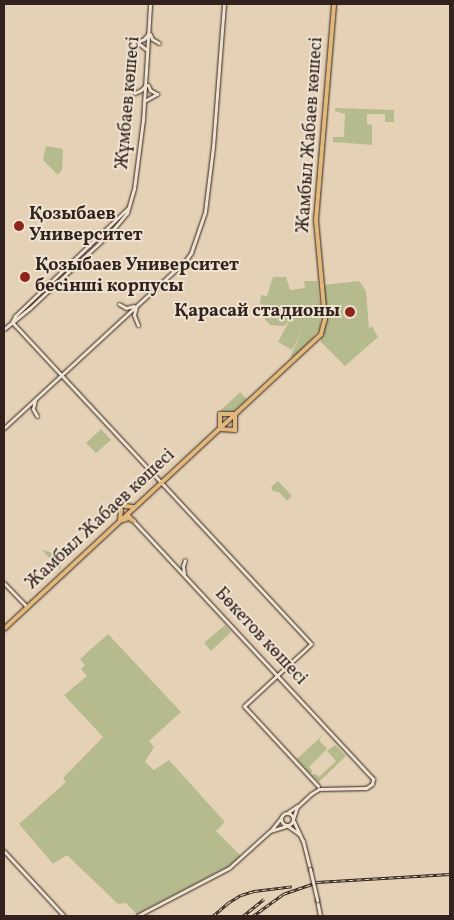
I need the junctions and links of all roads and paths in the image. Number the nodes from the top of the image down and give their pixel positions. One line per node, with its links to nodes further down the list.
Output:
1 (150, 4): 4 (main road, Жұмбаев көшесі)
2 (224, 4): 8 (main road)
3 (334, 4): 15 (main road, Жамбыл Жабаев көшесі)
4 (149, 31): 5 (main road, Жұмбаев көшесі); 5 (main road); 5 (main road)
5 (148, 53): 6 (main road, Жұмбаев көшесі)
6 (147, 82): 7 (main road, Жұмбаев көшесі); 7 (main road); 7 (main road)
7 (145, 103): 10 (main road, Жұмбаев көшесі)
8 (139, 303): 9 (main road); 11 (main road); 13 (main road)
9 (119, 304)
10 (12, 322): 12 (main road, Жұмбаев көшесі); 13 (main road)
11 (138, 325)
12 (4, 329)
13 (61, 375): 14 (main road); 19 (main road)
14 (36, 399): 16 (main road); 17 (main road)
15 (237, 413): 18 (main road); 18 (main road); 18 (main road)
16 (36, 416)
17 (4, 428)
18 (218, 430): 19 (main road, Жамбыл Жабаев көшесі)
19 (160, 483): 20 (main road, Жамбыл Жабаев көшесі); 29 (main road)
20 (136, 506): 21 (main road, Жамбыл Жабаев көшесі); 22 (main road); 23 (main road)
21 (127, 514): 22 (main road, Бөкетов көшесі); 23 (main road, Жамбыл Жабаев көшесі)
22 (134, 521): 23 (main road); 25 (main road, Бөкетов көшесі)
23 (118, 522): 27 (main road, Жамбыл Жабаев көшесі)
24 (186, 560): 25 (main road)
25 (185, 576): 29 (main road, Бөкетов көшесі)
26 (4, 583): 27 (main road)
27 (27, 607): 28 (main road, Жамбыл Жабаев көшесі)
28 (4, 629)
29 (277, 676): 30 (main road); 31 (main road, Бөкетов көшесі)
30 (318, 786): 31 (main road); 32 (main road)
31 (311, 794): 34 (main road)
32 (287, 813): 33 (main road); 34 (main road)
33 (281, 818): 35 (main road); 36 (main road)
34 (294, 819): 35 (main road); 37 (main road)
35 (286, 826): 36 (main road); 37 (main road)
36 (270, 831): 40 (main road)
37 (303, 840): 41 (main road, bridge)
38 (4, 851): 39 (main road)
39 (64, 916)
40 (137, 916)
41 (320, 916)

